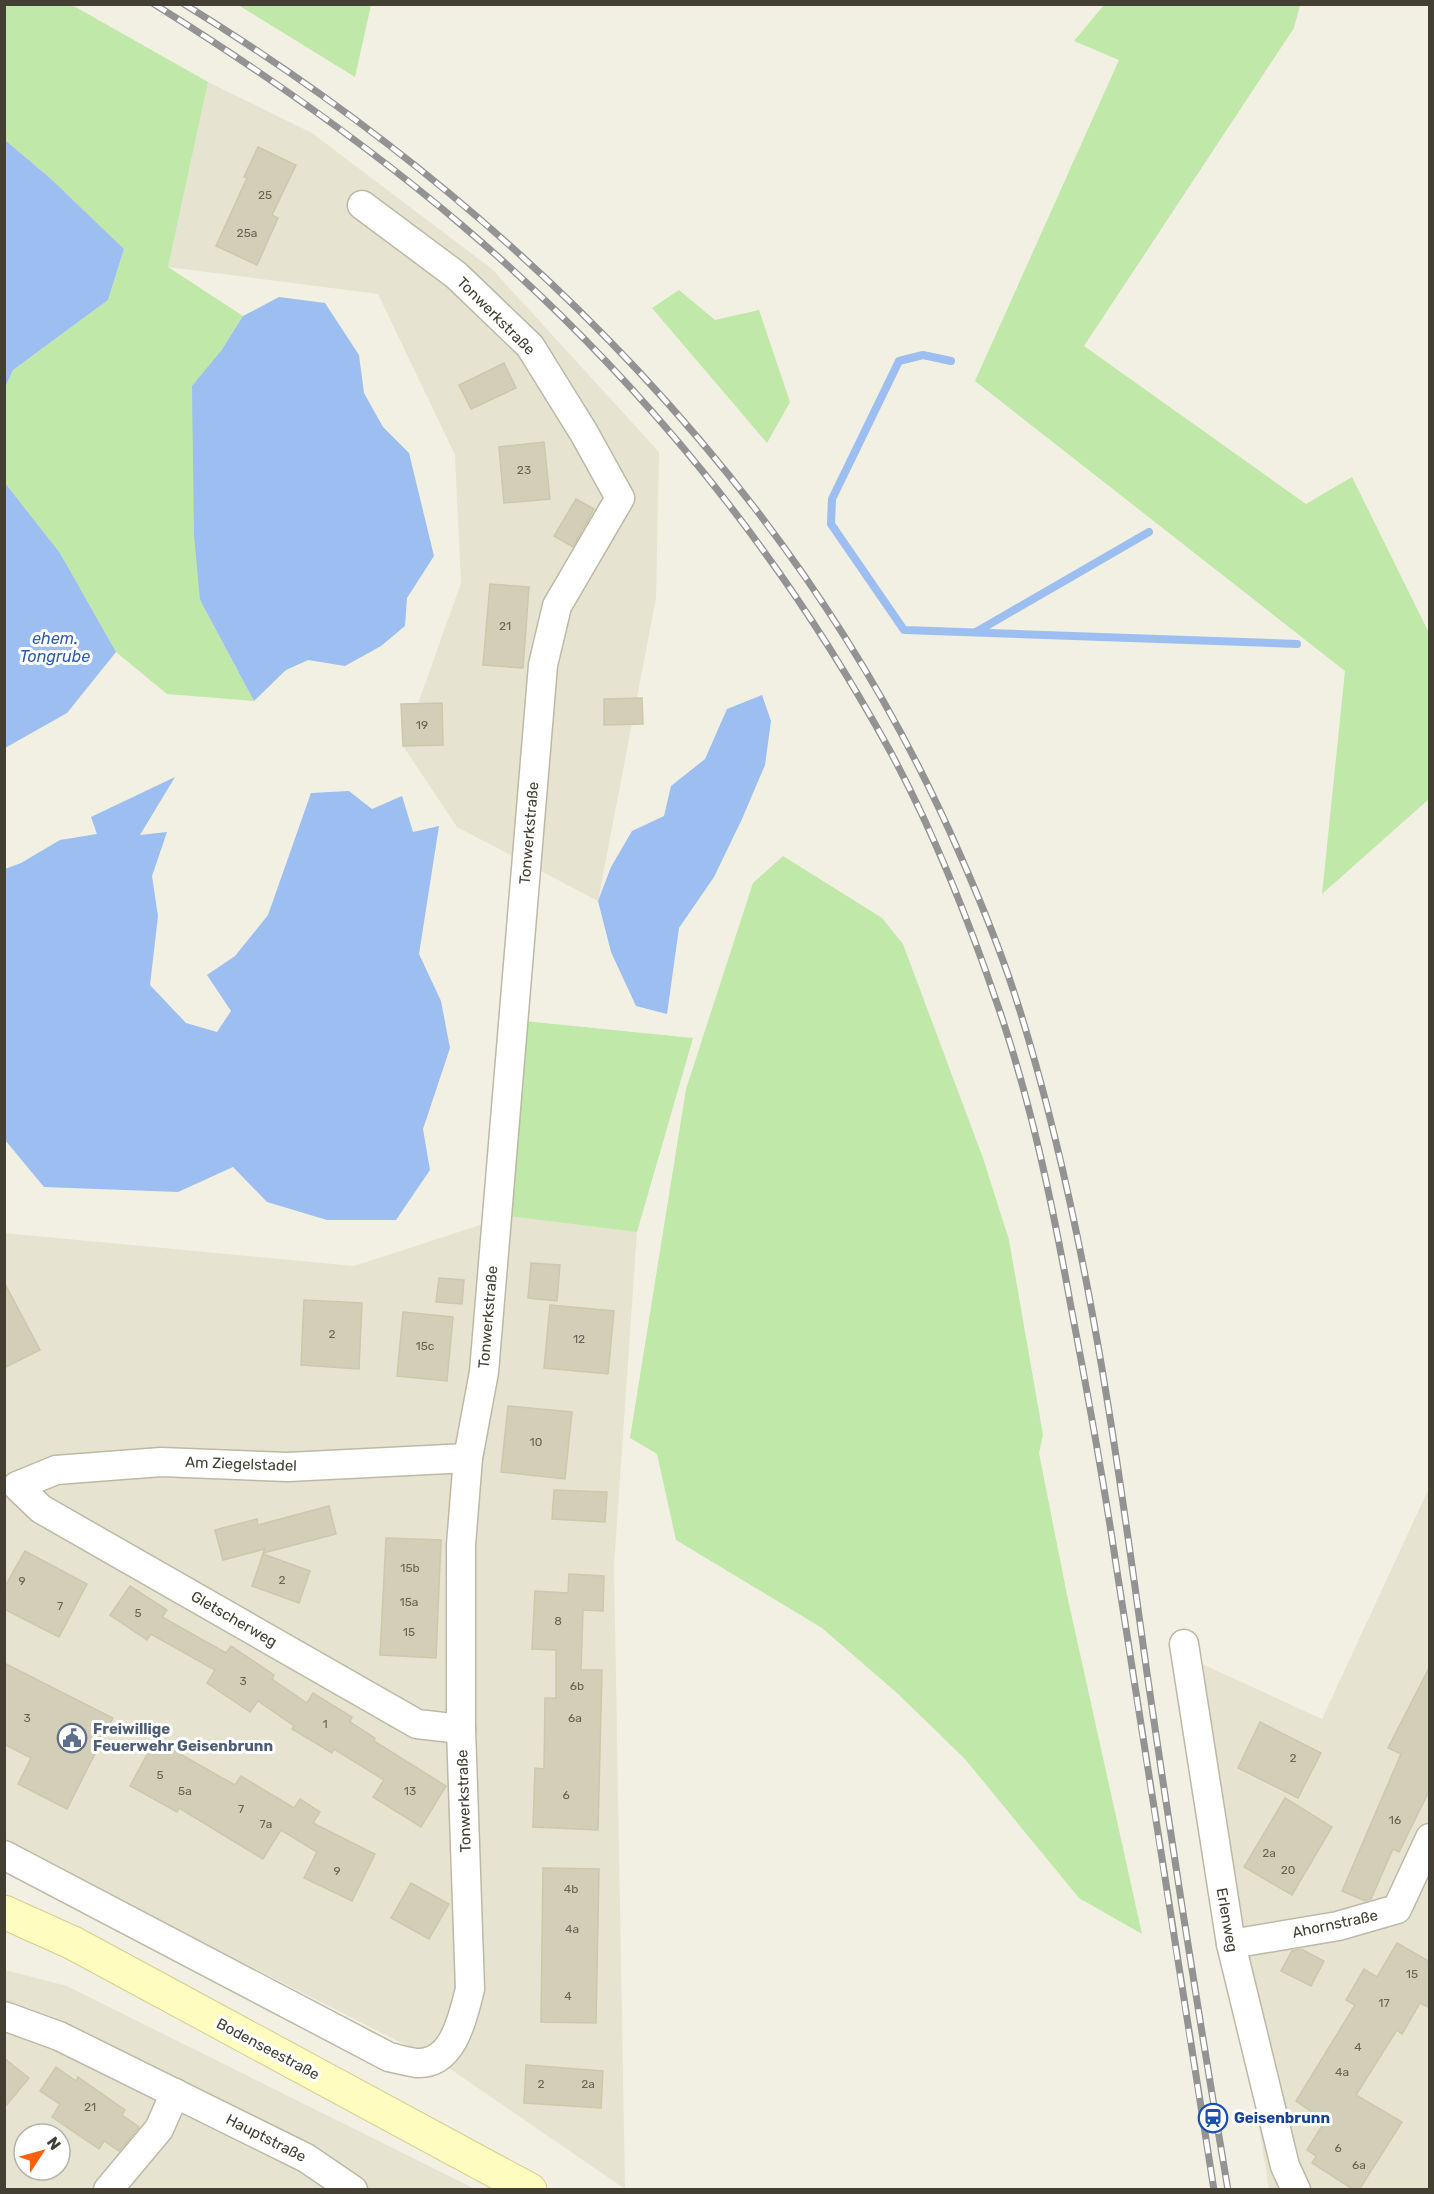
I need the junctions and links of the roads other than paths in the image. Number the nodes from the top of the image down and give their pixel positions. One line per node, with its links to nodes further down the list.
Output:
1 (362, 205): 2 (street, Tonwerkstraße)
2 (468, 1458): 3 (street, Am Ziegelstadel); 5 (street, Tonwerkstraße)
3 (17, 1486): 5 (street, Gletscherweg)
4 (1184, 1644): 9 (street, Erlenweg)
5 (461, 1729): 7 (street, Tonwerkstraße)
6 (1430, 1838): 9 (street, Ahornstraße)
7 (4, 1855)
8 (4, 1912): 14 (main road, Bodenseestraße)
9 (1231, 1944): 15 (street, Erlenweg)
10 (4, 2016): 11 (street, Hauptstraße)
11 (175, 2093): 12 (street); 13 (street, Hauptstraße)
12 (108, 2190)
13 (353, 2190)
14 (530, 2190)
15 (1296, 2190)

